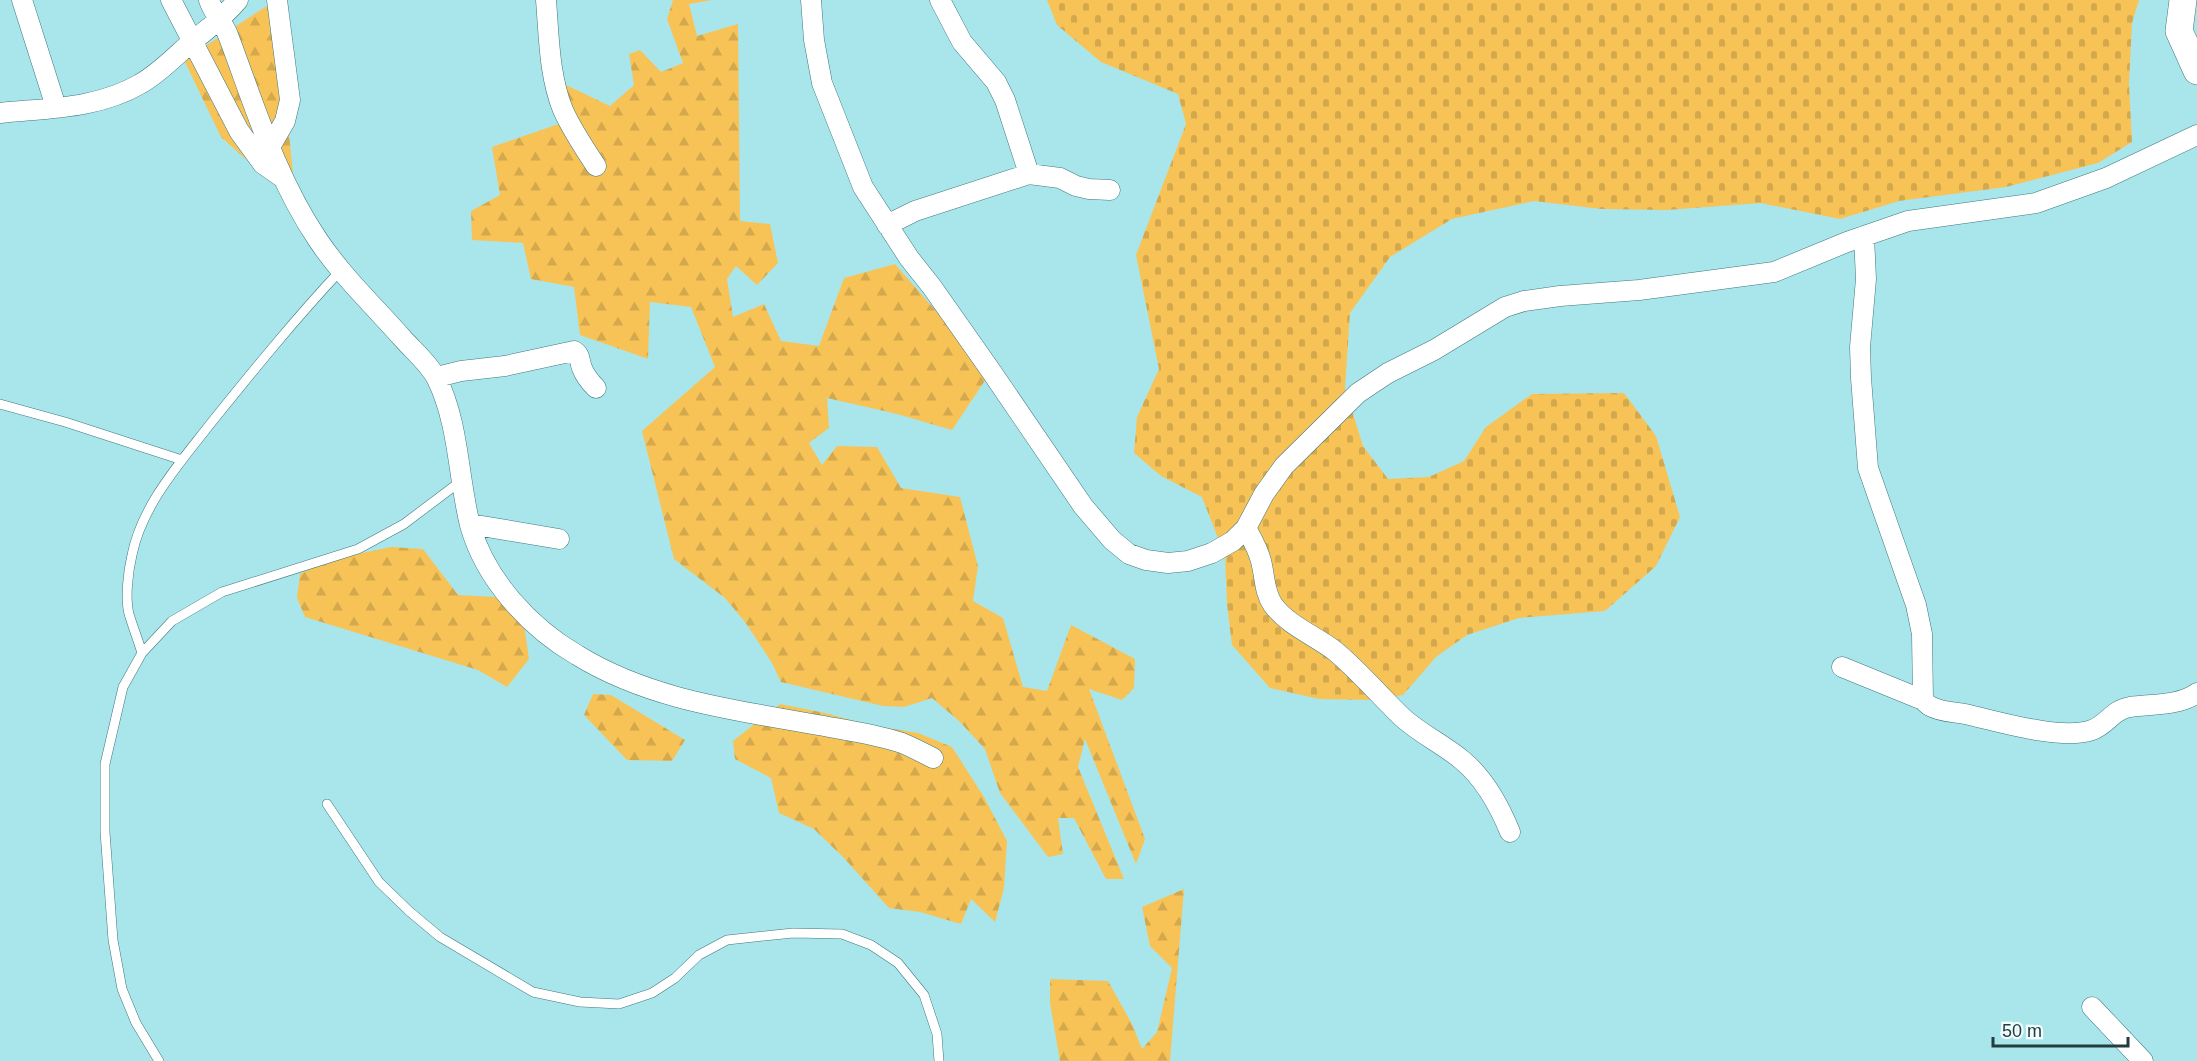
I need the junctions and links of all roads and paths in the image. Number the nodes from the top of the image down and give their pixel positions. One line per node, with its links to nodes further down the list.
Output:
1 (22, 0): 14 (street)
2 (171, 0): 12 (street)
3 (209, 0): 11 (street)
4 (238, 0): 11 (street)
5 (255, 0): 11 (street)
6 (277, 0): 17 (street)
7 (546, 0): 18 (street)
8 (811, 0): 22 (street)
9 (940, 0): 19 (street)
10 (2183, 0): 13 (street)
11 (222, 24): 12 (street); 17 (street)
12 (193, 41): 14 (street); 20 (street)
13 (2197, 71)
14 (56, 107): 15 (street)
15 (0, 113)
16 (2197, 135): 23 (street)
17 (270, 147): 20 (street)
18 (596, 166)
19 (1029, 174): 21 (street); 22 (street)
20 (285, 179): 24 (street)
21 (1110, 190)
22 (887, 225): 31 (street)
23 (1864, 236): 31 (street); 36 (street)
24 (341, 270): 25 (street); 28 (lane)
25 (436, 378): 26 (street); 29 (street)
26 (596, 388)
27 (0, 404): 28 (lane)
28 (182, 460): 33 (lane)
29 (462, 479): 30 (street); 33 (lane)
30 (470, 524): 32 (street); 37 (street)
31 (1246, 528): 39 (street)
32 (559, 539)
33 (142, 653): 41 (lane)
34 (1842, 667): 36 (street)
35 (2196, 695): 36 (street)
36 (1923, 700)
37 (933, 758)
38 (327, 804): 42 (lane)
39 (1510, 832)
40 (2091, 1007): 43 (street)
41 (159, 1061)
42 (939, 1061)
43 (2143, 1061)

